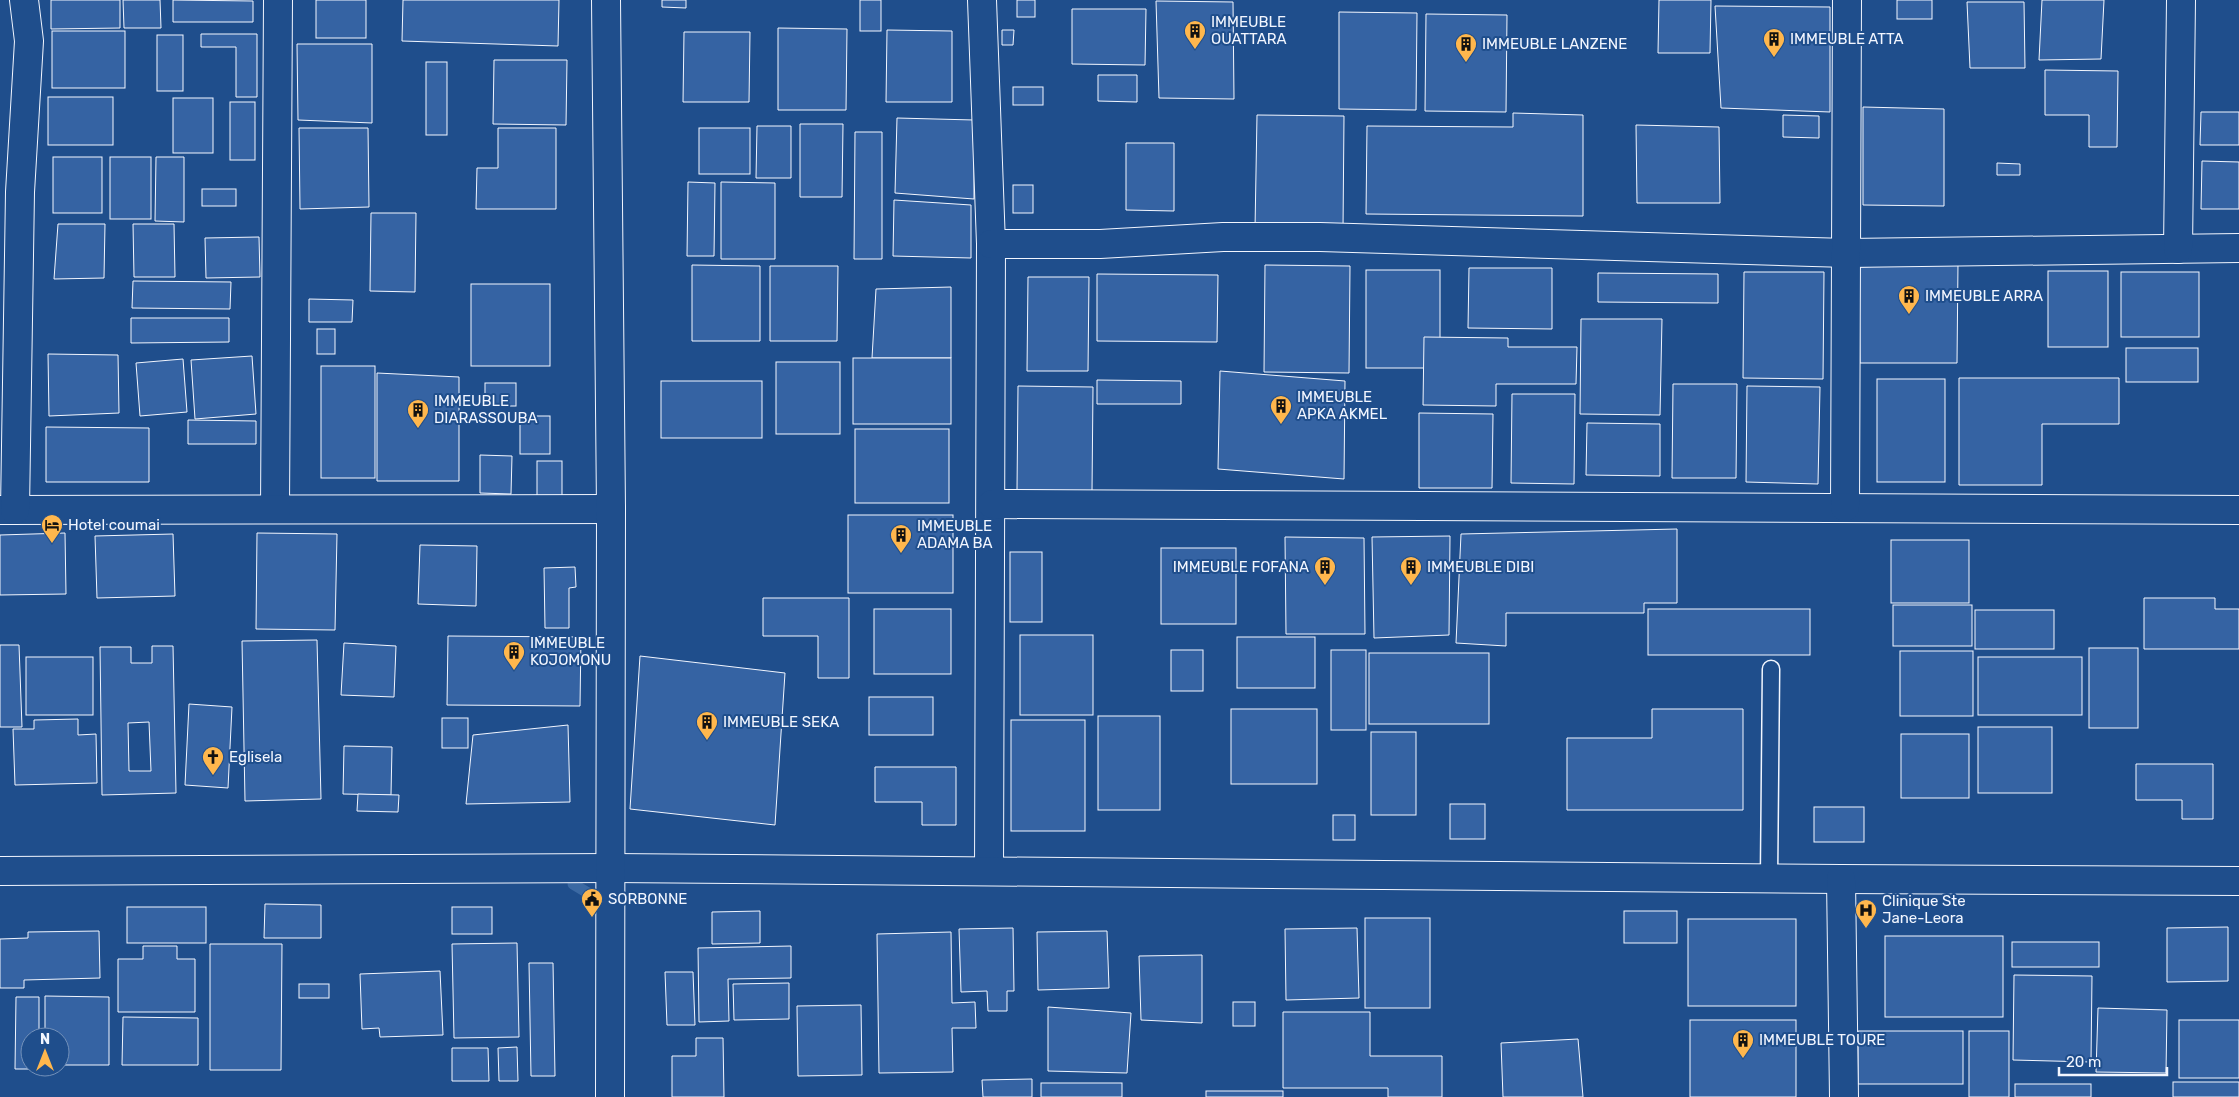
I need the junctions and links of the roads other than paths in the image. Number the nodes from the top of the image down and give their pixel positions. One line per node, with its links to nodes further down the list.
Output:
1 (24, 0): 15 (street)
2 (278, 0): 13 (street)
3 (606, 0): 14 (street)
4 (982, 0): 7 (street)
5 (1846, 0): 10 (street)
6 (2181, 0): 8 (street)
7 (991, 244): 10 (street); 11 (street)
8 (2178, 248): 9 (street); 10 (street)
9 (2239, 248)
10 (1846, 253): 12 (street)
11 (992, 504): 12 (street); 20 (street)
12 (1845, 507): 16 (street)
13 (275, 509): 14 (street); 15 (street)
14 (611, 509): 18 (street)
15 (8, 510)
16 (2239, 510)
17 (1771, 669): 21 (lane)
18 (612, 868): 19 (street); 20 (street); 24 (street)
19 (0, 871)
20 (989, 871): 21 (street)
21 (1769, 879): 22 (street)
22 (1840, 880): 23 (street); 25 (street)
23 (2239, 881)
24 (610, 1097)
25 (1844, 1097)

